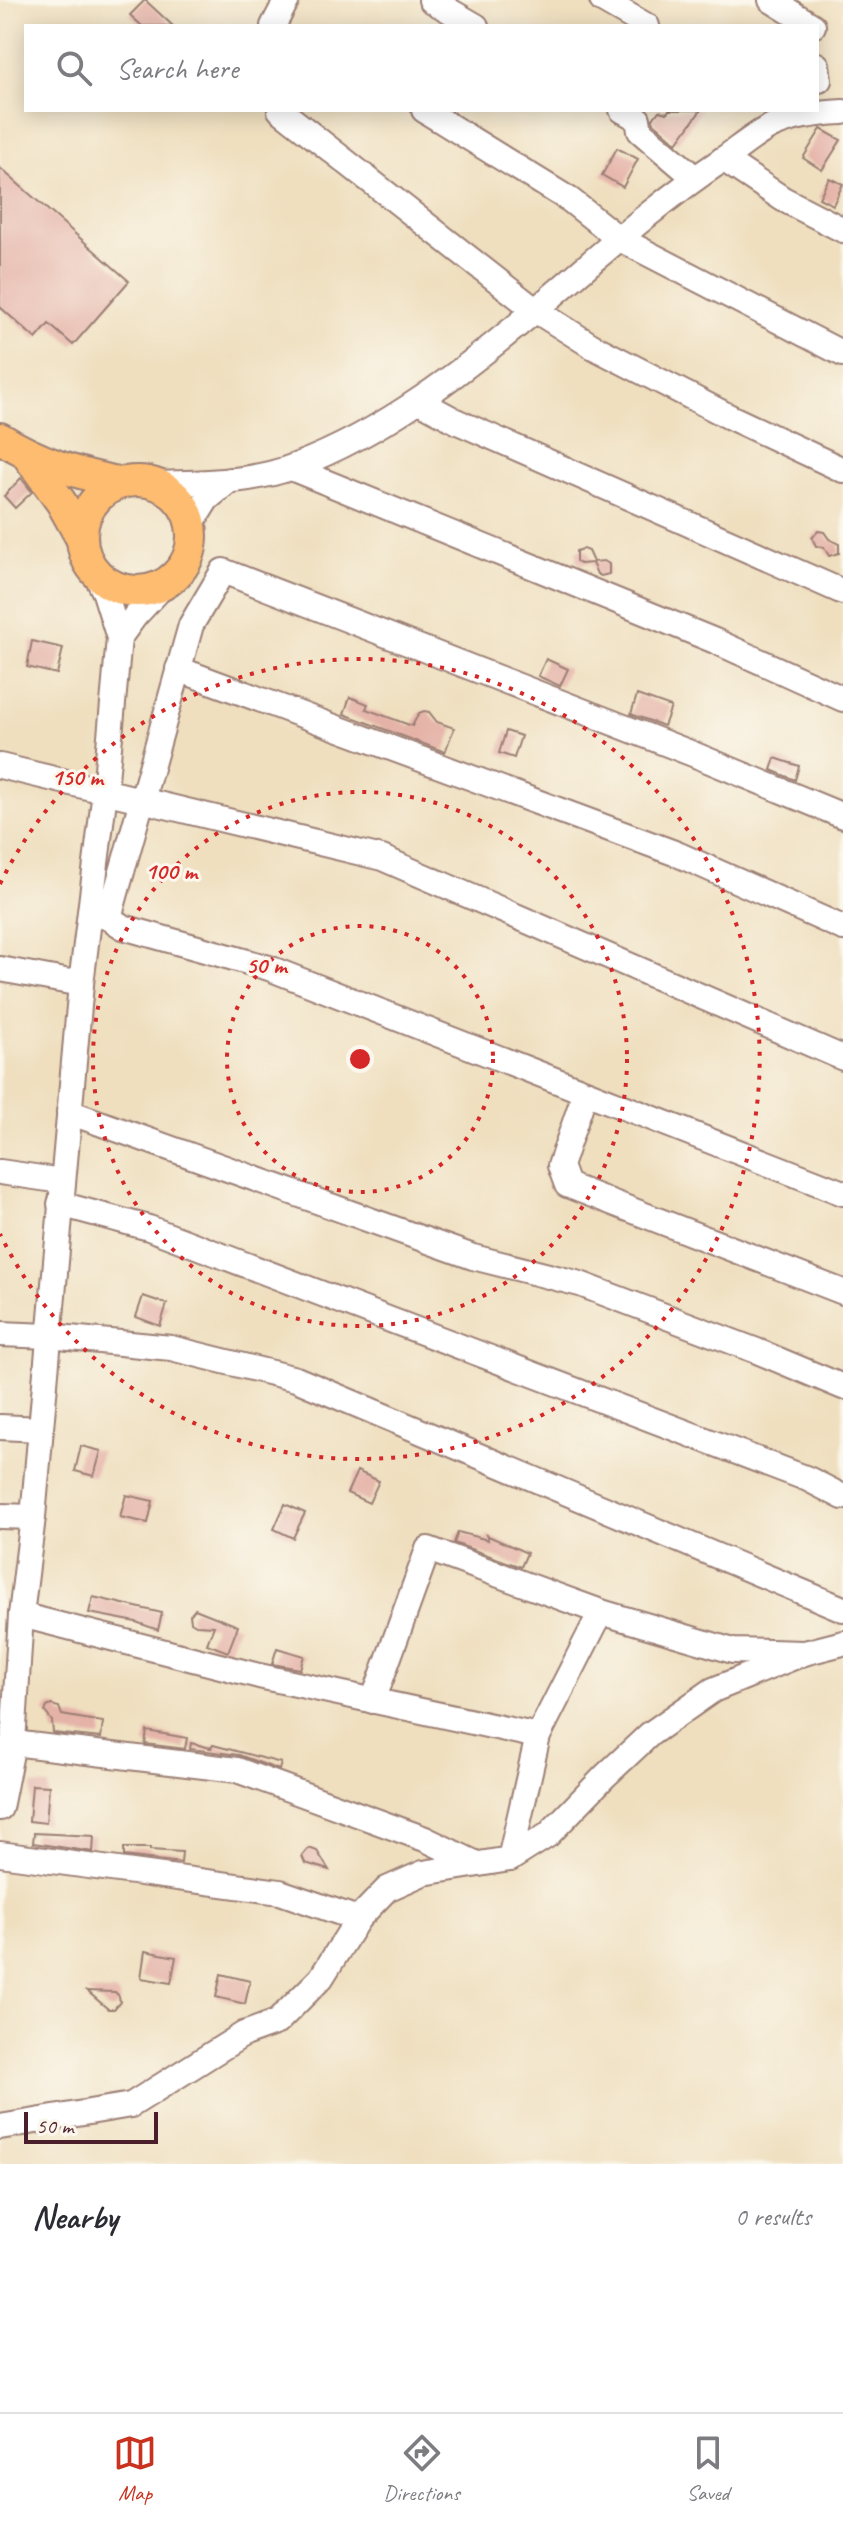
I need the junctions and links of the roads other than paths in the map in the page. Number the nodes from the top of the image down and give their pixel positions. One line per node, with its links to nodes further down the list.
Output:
1 (431, 0): 4 (street)
2 (602, 0): 5 (street)
3 (771, 0): 6 (street)
4 (473, 24)
5 (644, 24)
6 (810, 24)
7 (283, 112): 16 (street)
8 (427, 112): 15 (street)
9 (626, 112): 13 (street)
10 (843, 112): 11 (street)
11 (764, 118): 12 (street)
12 (723, 159): 13 (street); 14 (street)
13 (695, 178): 15 (street)
14 (843, 230)
15 (618, 238): 16 (street); 17 (street)
16 (535, 310): 18 (street); 22 (street)
17 (843, 354)
18 (419, 401): 21 (street); 30 (street)
19 (0, 438): 20 (main road)
20 (25, 454): 24 (main road); 27 (main road)
21 (291, 468): 23 (street); 33 (street)
22 (843, 470)
23 (230, 480): 25 (street); 26 (street)
24 (122, 483): 25 (main road); 27 (main road)
25 (157, 484): 26 (main road)
26 (192, 523): 29 (main road)
27 (81, 538): 28 (main road)
28 (95, 573): 29 (main road); 31 (street)
29 (163, 586): 31 (street)
30 (843, 592)
31 (119, 638): 35 (street)
32 (178, 669): 36 (street); 37 (street); 39 (street)
33 (843, 699)
34 (0, 766): 35 (street)
35 (105, 791): 36 (street); 38 (street)
36 (144, 799): 38 (street); 42 (street)
37 (843, 816)
38 (100, 915): 41 (street); 43 (street)
39 (843, 928)
40 (0, 969): 41 (street)
41 (81, 984): 44 (street)
42 (843, 1058)
43 (585, 1093): 47 (street); 48 (street)
44 (69, 1112): 46 (street); 51 (street)
45 (0, 1172): 46 (street)
46 (61, 1192): 50 (street); 54 (street)
47 (843, 1193)
48 (843, 1292)
49 (0, 1334): 50 (street)
50 (49, 1336): 53 (street); 58 (street)
51 (843, 1387)
52 (0, 1427): 53 (street)
53 (40, 1429): 56 (street)
54 (843, 1497)
55 (0, 1516): 56 (street)
56 (33, 1517): 57 (street)
57 (15, 1608): 62 (street); 64 (street)
58 (843, 1609)
59 (601, 1612): 61 (street); 62 (street); 63 (street)
60 (843, 1643): 61 (street)
61 (804, 1653): 68 (street)
62 (373, 1701): 63 (street)
63 (538, 1736): 68 (street)
64 (13, 1743): 65 (street); 69 (street)
65 (3, 1783): 66 (street)
66 (0, 1808)
67 (0, 1854): 70 (street)
68 (510, 1859): 69 (street)
69 (477, 1864): 70 (street)
70 (358, 1919): 71 (street)
71 (0, 2127)

